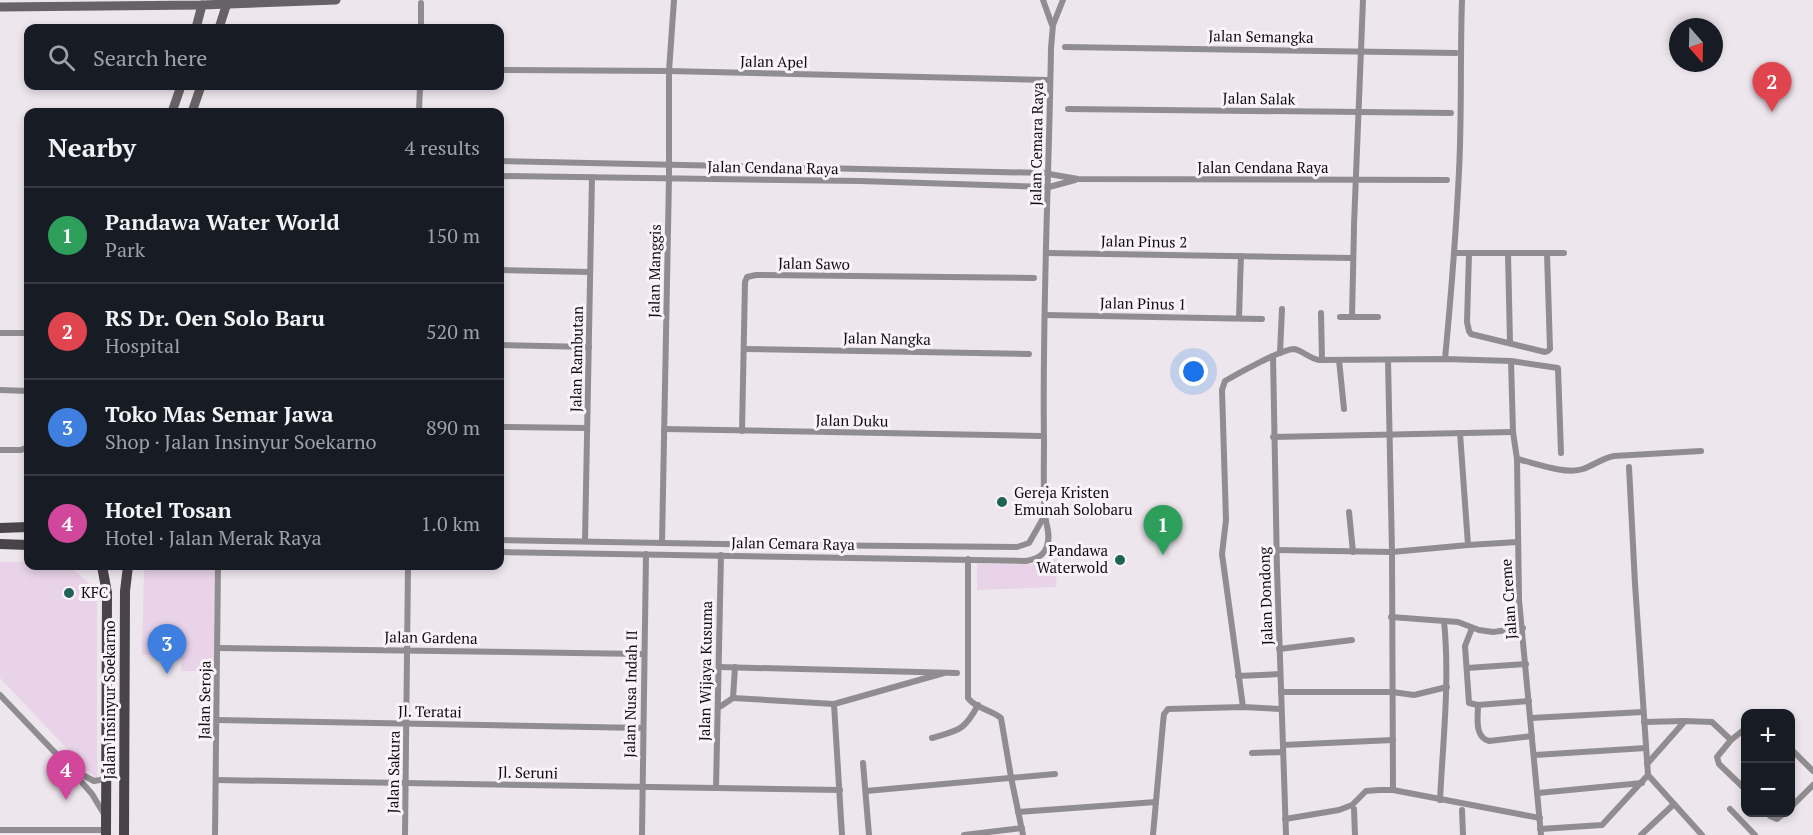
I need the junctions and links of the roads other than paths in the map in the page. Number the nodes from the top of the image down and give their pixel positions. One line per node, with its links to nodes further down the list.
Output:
1 (336, 0): 7 (street)
2 (674, 0): 19 (street, Jalan Manggis)
3 (1043, 0): 14 (street)
4 (1063, 0): 14 (street)
5 (1363, 0): 16 (street)
6 (1462, 0): 43 (street)
7 (227, 3): 9 (street); 12 (street)
8 (421, 3): 13 (street)
9 (202, 5): 10 (street); 11 (street)
10 (0, 7)
11 (197, 24)
12 (220, 24)
13 (421, 24)
14 (1053, 26): 33 (street, Jalan Cemara Raya)
15 (1065, 47): 16 (street, Jalan Semangka)
16 (1360, 51): 17 (street, Jalan Semangka); 28 (street)
17 (1456, 53)
18 (504, 70): 19 (street, Jalan Apel)
19 (669, 71): 20 (street, Jalan Apel); 31 (street, Jalan Manggis)
20 (1047, 80)
21 (180, 90): 24 (street)
22 (200, 90): 25 (street)
23 (420, 90): 26 (street)
24 (173, 108)
25 (193, 108)
26 (419, 108)
27 (1068, 109): 28 (street, Jalan Salak)
28 (1360, 113): 29 (street, Jalan Salak); 40 (street)
29 (1451, 113)
30 (504, 162): 31 (street, Jalan Cendana Raya)
31 (669, 165): 32 (street, Jalan Cendana Raya); 36 (street, Jalan Manggis)
32 (861, 170): 33 (street, Jalan Cendana Raya); 39 (street)
33 (1047, 173): 37 (street, Jalan Cendana Raya); 41 (street, Jalan Cemara Raya)
34 (504, 176): 35 (street, Jalan Cendana Raya)
35 (592, 177): 36 (street, Jalan Cendana Raya); 51 (street, Jalan Rambutan)
36 (669, 178): 39 (street, Jalan Cendana Raya); 80 (street, Jalan Manggis)
37 (1078, 179): 40 (street, Jalan Cendana Raya); 41 (street, Jalan Cendana Raya)
38 (1447, 180): 40 (street, Jalan Cendana Raya)
39 (860, 181): 41 (street, Jalan Cendana Raya)
40 (1356, 181): 49 (street)
41 (1047, 187): 42 (street, Jalan Cemara Raya)
42 (1047, 253): 48 (street, Jalan Pinus 2); 55 (street, Jalan Cemara Raya)
43 (1455, 253): 46 (street); 70 (street)
44 (1547, 253): 45 (street); 47 (street); 63 (street)
45 (1564, 253)
46 (1469, 254): 47 (street); 63 (street)
47 (1508, 254): 63 (street)
48 (1241, 256): 49 (street, Jalan Pinus 2); 59 (street)
49 (1353, 258): 57 (street)
50 (504, 270): 51 (street)
51 (590, 272): 65 (street, Jalan Rambutan)
52 (1034, 278): 66 (street, Jalan Sawo)
53 (1282, 309): 67 (street)
54 (1321, 313): 71 (street)
55 (1045, 315): 59 (street, Jalan Pinus 1); 94 (street, Jalan Cemara Raya)
56 (1340, 317): 57 (street)
57 (1352, 317): 58 (street)
58 (1378, 317)
59 (1239, 318): 60 (street, Jalan Pinus 1)
60 (1262, 319)
61 (0, 333): 62 (street)
62 (24, 333)
63 (1510, 342)
64 (504, 345): 65 (street)
65 (589, 347): 79 (street, Jalan Rambutan)
66 (744, 348): 68 (street, Jalan Nangka); 81 (street, Jalan Sawo)
67 (1280, 353): 69 (street); 71 (street)
68 (1029, 354)
69 (1273, 356): 86 (street, Jalan Dondong); 139 (street)
70 (1445, 359): 73 (street); 74 (street)
71 (1322, 360): 72 (street)
72 (1339, 360): 73 (street); 77 (street)
73 (1388, 360): 84 (street)
74 (1511, 361): 82 (street, Jalan Creme); 90 (street)
75 (0, 390): 76 (street)
76 (24, 391)
77 (1344, 409)
78 (504, 427): 79 (street)
79 (587, 428): 99 (street, Jalan Rambutan)
80 (664, 429): 81 (street, Jalan Duku); 101 (street, Jalan Manggis)
81 (742, 430): 85 (street, Jalan Duku)
82 (1513, 432): 83 (street); 91 (street, Jalan Creme)
83 (1460, 433): 84 (street); 105 (street)
84 (1389, 434): 86 (street); 110 (street)
85 (1040, 436)
86 (1273, 437): 107 (street, Jalan Dondong)
87 (24, 449): 88 (street)
88 (0, 450)
89 (1701, 451): 91 (street)
90 (1561, 453)
91 (1517, 459): 100 (street, Jalan Creme)
92 (1629, 467): 152 (street)
93 (1349, 512): 109 (street)
94 (1045, 514): 106 (street, Jalan Cemara Raya); 116 (street, Jalan Cemara Raya)
95 (24, 527): 96 (main road)
96 (1, 528)
97 (504, 540): 98 (street, Jalan Cemara Raya)
98 (543, 540): 99 (street, Jalan Cemara Raya); 111 (street)
99 (585, 541): 101 (street, Jalan Cemara Raya)
100 (1518, 542): 105 (street); 124 (street, Jalan Creme)
101 (662, 543): 104 (street, Jalan Cemara Raya)
102 (0, 544): 103 (main road)
103 (24, 545)
104 (783, 545): 106 (street, Jalan Cemara Raya); 114 (street)
105 (1468, 545): 110 (street)
106 (979, 547): 116 (street)
107 (1276, 550): 109 (street); 128 (street, Jalan Dondong)
108 (504, 552): 111 (street, Jalan Cemara Raya)
109 (1353, 552): 110 (street)
110 (1392, 552): 121 (street)
111 (543, 553): 112 (street, Jalan Cemara Raya)
112 (646, 554): 113 (street, Jalan Cemara Raya); 129 (street, Jalan Nusa Indah II)
113 (721, 555): 114 (street, Jalan Cemara Raya); 133 (street, Jalan Wijaya Kusuma)
114 (782, 556): 115 (street, Jalan Cemara Raya)
115 (968, 559): 116 (street, Jalan Cemara Raya); 147 (street)
116 (979, 560)
117 (103, 570): 130 (main road, Jalan Insinyur Soekarno)
118 (128, 570): 131 (main road, Jalan Insinyur Soekarno)
119 (218, 570): 126 (street, Jalan Seroja)
120 (408, 570): 127 (street, Jalan Sakura)
121 (1391, 617): 122 (street); 142 (street)
122 (1444, 621): 123 (street); 140 (street)
123 (1472, 628): 124 (street); 135 (street)
124 (1522, 628): 132 (street, Jalan Creme)
125 (1352, 640): 128 (street)
126 (218, 648): 127 (street, Jalan Gardena); 154 (street, Jalan Seroja)
127 (408, 649): 129 (street, Jalan Gardena); 157 (street, Jalan Sakura)
128 (1279, 649): 138 (street, Jalan Dondong)
129 (643, 654): 158 (street, Jalan Nusa Indah II)
130 (106, 655): 131 (main road); 176 (main road, Jalan Insinyur Soekarno)
131 (125, 656): 204 (main road, Jalan Insinyur Soekarno)
132 (1526, 664): 135 (street); 145 (street, Jalan Creme)
133 (719, 667): 134 (street); 150 (street, Jalan Wijaya Kusuma)
134 (735, 667): 136 (street); 144 (street)
135 (1467, 668): 148 (street)
136 (944, 673): 137 (street); 146 (street)
137 (957, 673)
138 (1280, 674): 139 (street); 141 (street, Jalan Dondong)
139 (1238, 676): 149 (street)
140 (1447, 687): 142 (street); 188 (street)
141 (1281, 692): 142 (street); 151 (street, Jalan Dondong)
142 (1392, 692): 162 (street)
143 (0, 695): 169 (street)
144 (733, 698): 146 (street); 150 (street)
145 (1529, 701): 148 (street); 153 (street, Jalan Creme)
146 (834, 704): 184 (street)
147 (978, 705): 161 (street); 175 (street)
148 (1478, 705): 160 (street)
149 (1243, 706): 151 (street); 189 (street)
150 (718, 708): 183 (street, Jalan Wijaya Kusuma)
151 (1281, 709): 164 (street, Jalan Dondong)
152 (1643, 712): 153 (street); 156 (street)
153 (1531, 718): 160 (street, Jalan Creme)
154 (217, 720): 157 (street, Jl. Teratai); 177 (street, Jalan Seroja)
155 (1685, 721): 156 (street); 163 (street); 171 (street)
156 (1644, 722): 165 (street)
157 (407, 724): 158 (street, Jl. Teratai); 178 (street, Jalan Sakura)
158 (643, 728): 182 (street, Jalan Nusa Indah II)
159 (1741, 732): 163 (street)
160 (1532, 736): 168 (street, Jalan Creme)
161 (932, 738)
162 (1393, 740): 164 (street); 185 (street)
163 (1731, 740): 180 (street)
164 (1283, 748): 167 (street); 198 (street, Jalan Dondong)
165 (1646, 748): 168 (street); 171 (street)
166 (1795, 752): 172 (street)
167 (1252, 753)
168 (1534, 755): 187 (street, Jalan Creme)
169 (65, 763): 176 (street); 197 (street)
170 (863, 763): 186 (street)
171 (1647, 764): 174 (street)
172 (1813, 771)
173 (1056, 774): 175 (street)
174 (1648, 776): 179 (street); 190 (street)
175 (1011, 777): 186 (street); 195 (street)
176 (106, 779): 197 (main road, Jalan Insinyur Soekarno)
177 (216, 780): 178 (street, Jl. Seruni); 205 (street, Jalan Seroja)
178 (406, 783): 182 (street, Jl. Seruni); 206 (street, Jalan Sakura)
179 (1642, 783): 187 (street); 201 (street)
180 (1741, 785)
181 (1813, 785): 191 (street)
182 (642, 786): 183 (street, Jl. Seruni); 207 (street, Jalan Nusa Indah II)
183 (716, 788): 184 (street, Jl. Seruni)
184 (840, 790): 208 (street)
185 (1393, 790): 188 (street); 198 (street)
186 (866, 791): 209 (street)
187 (1538, 793): 196 (street, Jalan Creme)
188 (1440, 800): 196 (street)
189 (1156, 802): 195 (street); 211 (street)
190 (1674, 804): 203 (street); 215 (street)
191 (1795, 804)
192 (1730, 808): 216 (street)
193 (1354, 809): 213 (street)
194 (1462, 810): 214 (street)
195 (1018, 812): 200 (street)
196 (1540, 818): 201 (street, Jalan Creme)
197 (106, 819): 202 (main road, Jalan Insinyur Soekarno)
198 (1286, 819): 212 (street, Jalan Dondong)
199 (1, 828): 202 (street)
200 (1023, 832): 210 (street)
201 (1541, 832)
202 (106, 833)
203 (1697, 833)
204 (124, 835)
205 (215, 835)
206 (405, 835)
207 (642, 835)
208 (842, 835)
209 (869, 835)
210 (964, 835)
211 (1153, 835)
212 (1286, 835)
213 (1355, 835)
214 (1463, 835)
215 (1641, 835)
216 (1755, 835)

